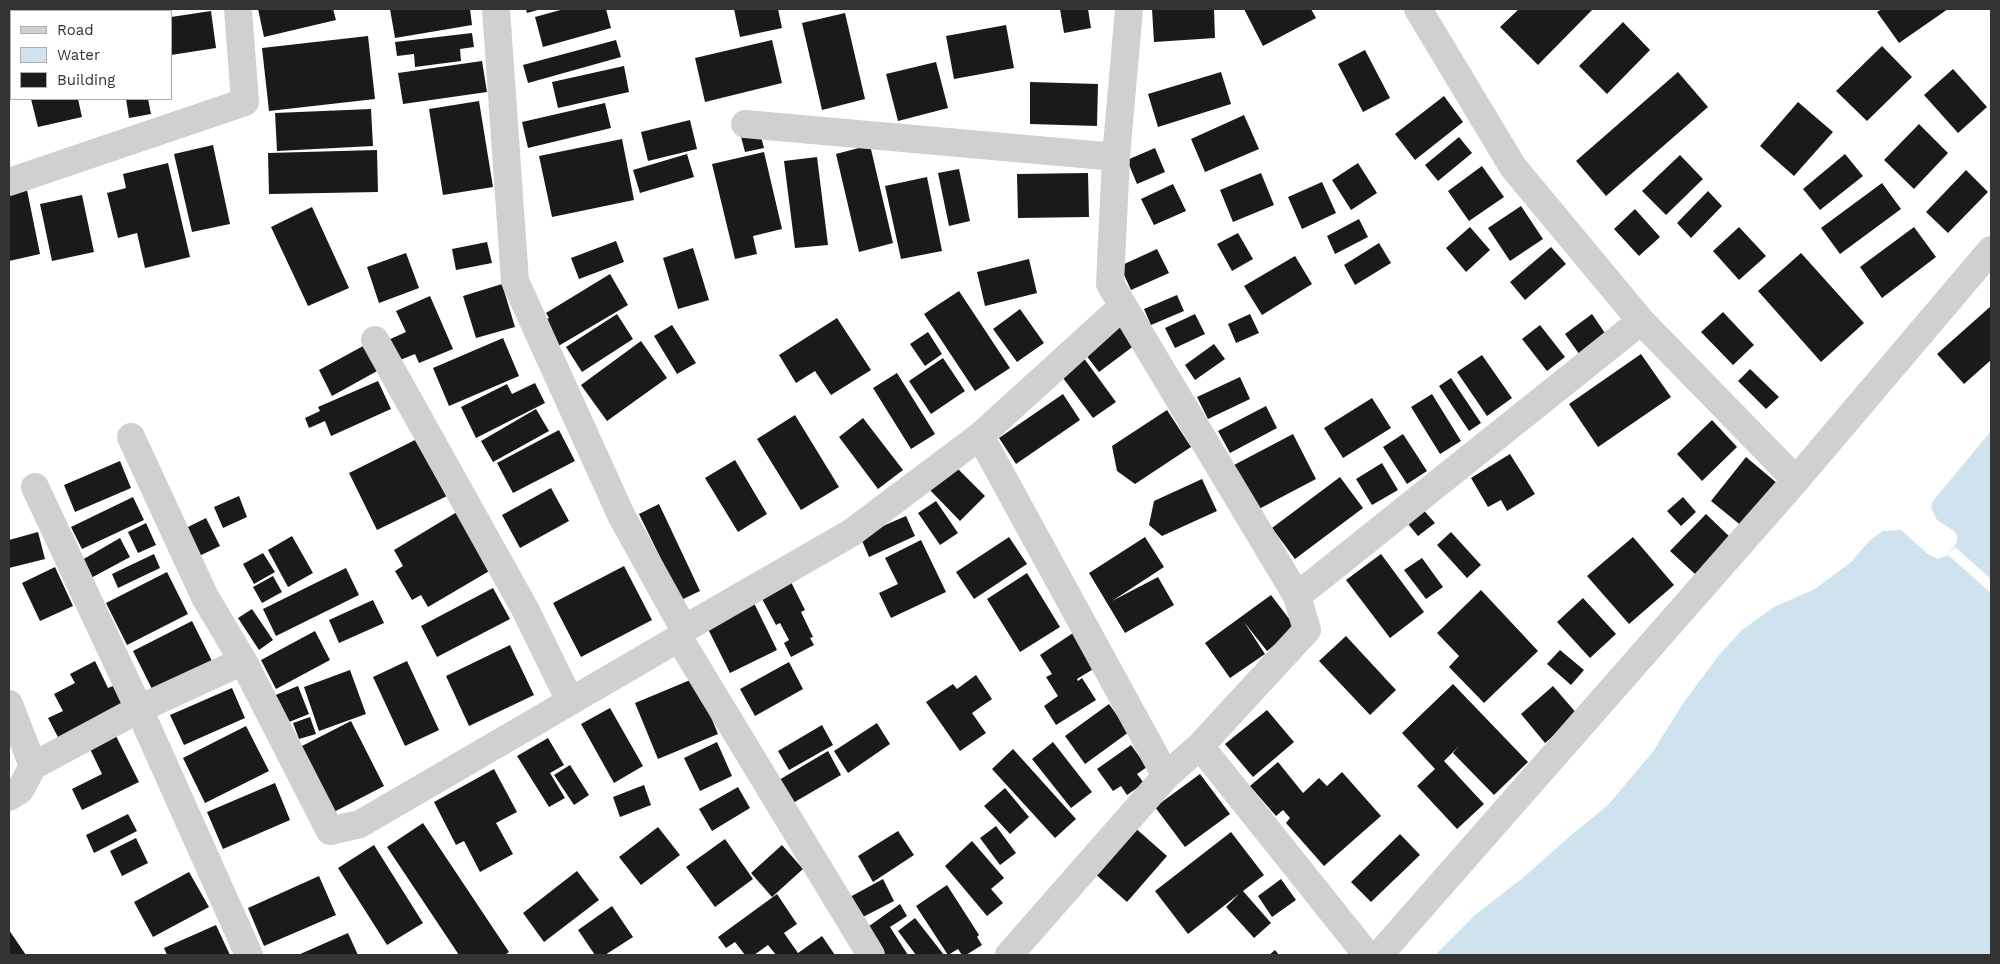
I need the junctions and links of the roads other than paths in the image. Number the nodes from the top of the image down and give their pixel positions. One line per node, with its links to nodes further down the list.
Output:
1 (238, 9): 7 (street)
2 (496, 9): 17 (street)
3 (1129, 9): 6 (street)
4 (1418, 9): 10 (street)
5 (745, 124): 6 (street)
6 (1116, 157): 9 (street)
7 (9, 182)
8 (1991, 250): 14 (street)
9 (1122, 306): 12 (street); 16 (street)
10 (1641, 321): 14 (street); 16 (street)
11 (375, 340): 19 (street)
12 (980, 436): 17 (street); 24 (street)
13 (131, 437): 18 (street)
14 (1796, 480): 30 (street)
15 (35, 487): 21 (street)
16 (1296, 596): 22 (street)
17 (682, 633): 19 (street); 27 (street)
18 (243, 661): 19 (street); 21 (street)
19 (570, 701)
20 (9, 704): 23 (street)
21 (139, 709): 23 (street); 26 (street)
22 (1200, 746): 24 (street); 29 (street)
23 (33, 766): 25 (street)
24 (1166, 776): 28 (street)
25 (9, 797)
26 (249, 955)
27 (870, 955)
28 (1009, 955)
29 (1367, 955)
30 (1379, 955)

